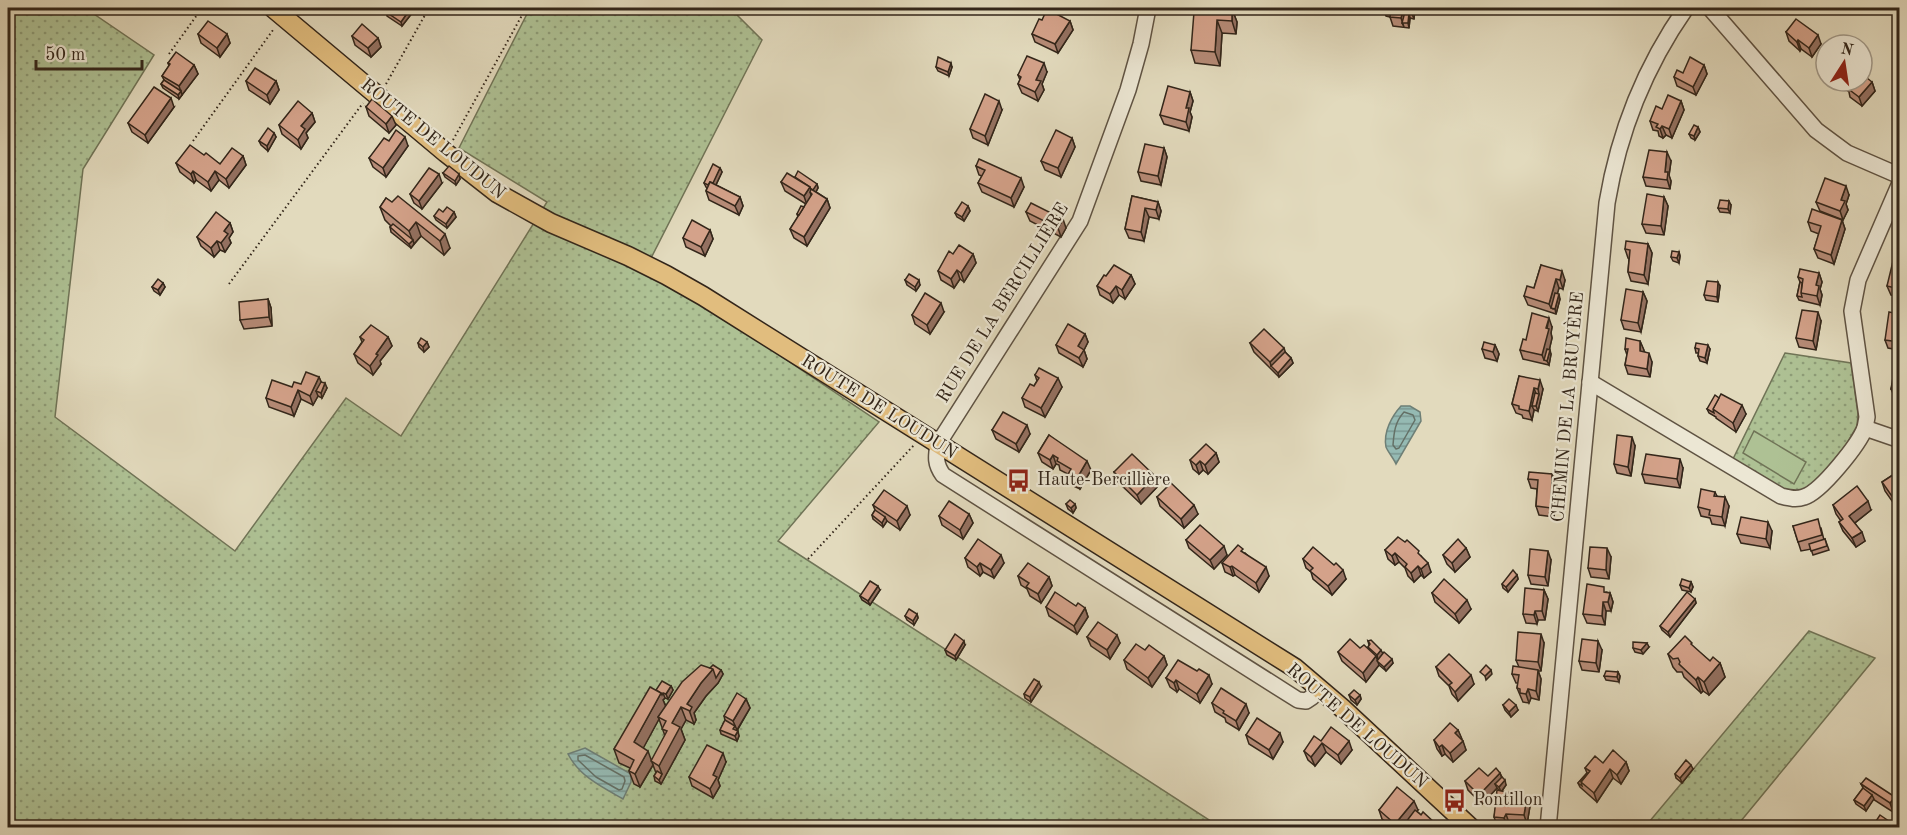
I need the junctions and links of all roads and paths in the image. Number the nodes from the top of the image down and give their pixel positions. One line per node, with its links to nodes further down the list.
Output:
1 (202, 8): 8 (path)
2 (429, 8): 9 (path)
3 (526, 8): 11 (path)
4 (1148, 8): 17 (street, RUE DE LA BERCILLIÈRE)
5 (1686, 8): 15 (street, CHEMIN DE LA BRUYÈRE)
6 (1710, 8): 12 (street)
7 (278, 12): 9 (main road, ROUTE DE LOUDUN); 10 (path)
8 (169, 54)
9 (375, 94): 11 (main road, ROUTE DE LOUDUN); 14 (path)
10 (193, 141)
11 (446, 153): 17 (main road, ROUTE DE LOUDUN)
12 (1899, 176)
13 (1899, 183): 16 (street)
14 (229, 284)
15 (1590, 382): 16 (street); 22 (street, CHEMIN DE LA BRUYÈRE)
16 (1865, 428): 18 (street)
17 (931, 439): 19 (path); 20 (main road, ROUTE DE LOUDUN); 20 (street)
18 (1899, 440)
19 (808, 559)
20 (1319, 688): 21 (main road, ROUTE DE LOUDUN)
21 (1471, 828)
22 (1548, 828)

